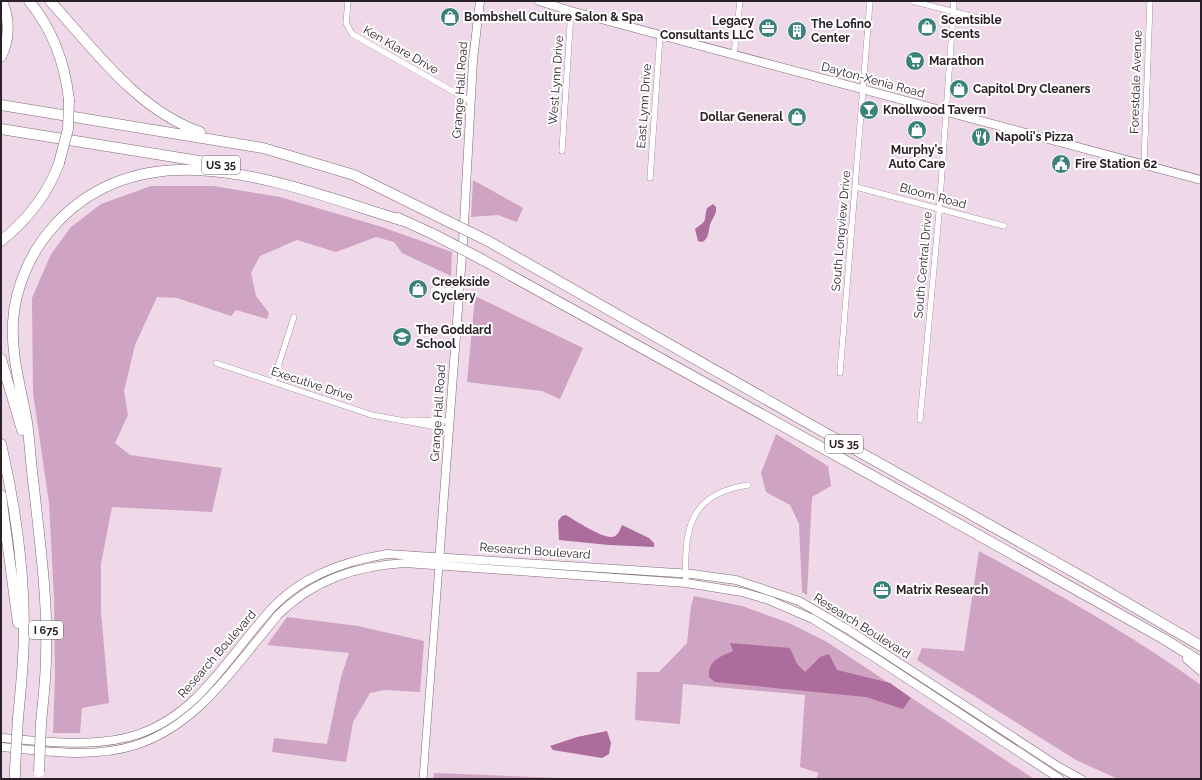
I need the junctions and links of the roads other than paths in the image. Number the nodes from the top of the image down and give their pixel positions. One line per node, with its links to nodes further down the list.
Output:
1 (2, 1): 17 (highway)
2 (28, 1): 34 (highway, bridge)
3 (50, 1): 24 (highway)
4 (348, 1): 19 (street, Ken Klare Drive)
5 (480, 1): 19 (main road, Grange Hall Road)
6 (539, 1): 12 (main road, Dayton-Xenia Road)
7 (740, 1): 16 (street)
8 (870, 1): 18 (street, South Longview Drive)
9 (912, 1): 13 (street)
10 (954, 1): 13 (street, South Central Drive)
11 (1150, 1): 26 (street, Forestdale Avenue)
12 (571, 11): 15 (main road, Dayton-Xenia Road); 25 (street, West Lynn Drive)
13 (953, 12): 14 (street); 22 (street, South Central Drive)
14 (978, 18)
15 (660, 35): 16 (main road, Dayton-Xenia Road); 27 (street, East Lynn Drive)
16 (734, 55): 18 (main road, Dayton-Xenia Road)
17 (1, 57)
18 (863, 89): 22 (main road, Dayton-Xenia Road); 29 (street, South Longview Drive)
19 (470, 101): 36 (main road, Grange Hall Road)
20 (1, 105): 24 (highway)
21 (1, 110): 30 (highway, US 35)
22 (946, 112): 26 (main road, Dayton-Xenia Road); 31 (street, South Central Drive)
23 (1, 129): 32 (highway, US 35)
24 (216, 139): 30 (highway)
25 (562, 151)
26 (1144, 164): 28 (main road, Dayton-Xenia Road)
27 (650, 178)
28 (1201, 180)
29 (856, 187): 31 (street, Bloom Road); 40 (street, South Longview Drive)
30 (404, 200): 52 (highway, US 35, bridge)
31 (938, 209): 33 (street, Bloom Road); 42 (street, South Central Drive)
32 (404, 221): 45 (highway); 51 (highway, US 35, bridge)
33 (1004, 226)
34 (1, 241)
35 (433, 290): 36 (street)
36 (459, 291): 43 (main road, Grange Hall Road)
37 (294, 317): 41 (street)
38 (1, 359): 45 (highway, I 675)
39 (216, 363): 41 (street, Executive Drive)
40 (840, 373)
41 (273, 382): 43 (street, Executive Drive)
42 (920, 420)
43 (449, 425): 48 (main road, Grange Hall Road)
44 (1, 444): 53 (highway, I 675)
45 (33, 485): 59 (highway, I 675, bridge)
46 (748, 485): 49 (street)
47 (1, 494): 53 (highway)
48 (439, 561): 49 (main road, Research Boulevard); 50 (main road, Research Boulevard); 56 (main road, Research Boulevard); 57 (main road, Research Boulevard); 60 (street, Grange Hall Road)
49 (686, 574): 50 (street); 62 (main road, Research Boulevard)
50 (686, 584): 61 (main road, Research Boulevard)
51 (1164, 639): 54 (highway, US 35); 55 (highway)
52 (1201, 646)
53 (23, 661): 58 (highway, I 675, bridge)
54 (1201, 662)
55 (1201, 670)
56 (1, 738)
57 (1, 747)
58 (15, 774)
59 (39, 775)
60 (423, 779)
61 (1060, 779)
62 (1081, 779)

